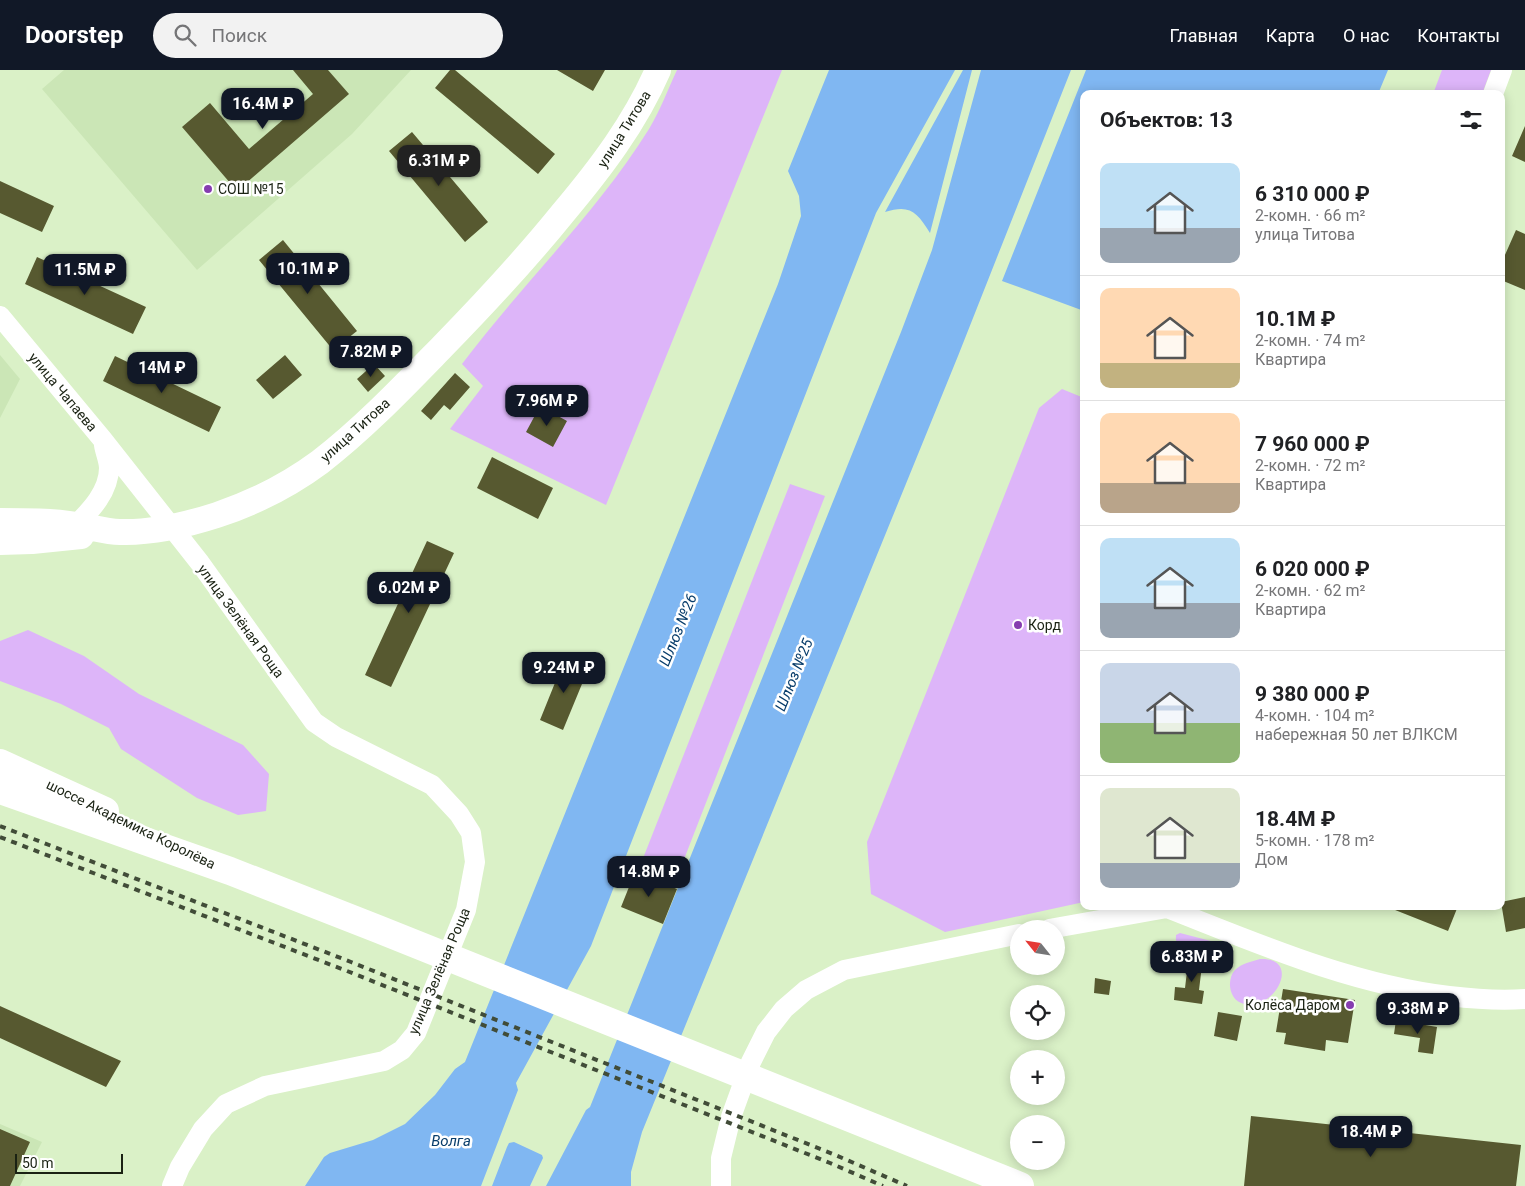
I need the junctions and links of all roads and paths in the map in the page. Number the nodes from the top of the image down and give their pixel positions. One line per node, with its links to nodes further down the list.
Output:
1 (658, 70): 8 (main road, улица Титова)
2 (1502, 70): 3 (street)
3 (1494, 90)
4 (0, 316): 5 (street, улица Чапаева)
5 (103, 440): 7 (street, улица Чапаева); 8 (street, улица Зелёная Роща)
6 (0, 521): 7 (main road, улица Титова)
7 (76, 525): 9 (main road, улица Титова)
8 (171, 527): 9 (main road, улица Титова); 19 (street, улица Зелёная Роща)
9 (119, 532): 10 (main road)
10 (0, 542)
11 (0, 763): 13 (highway, шоссе Академика Королёва)
12 (0, 790): 13 (highway, шоссе Академика Королёва)
13 (230, 871): 21 (highway)
14 (1151, 910): 16 (street)
15 (1174, 910): 18 (street)
16 (1065, 926)
17 (1010, 936): 20 (street)
18 (1525, 999)
19 (172, 1186)
20 (721, 1186)
21 (1020, 1186)

